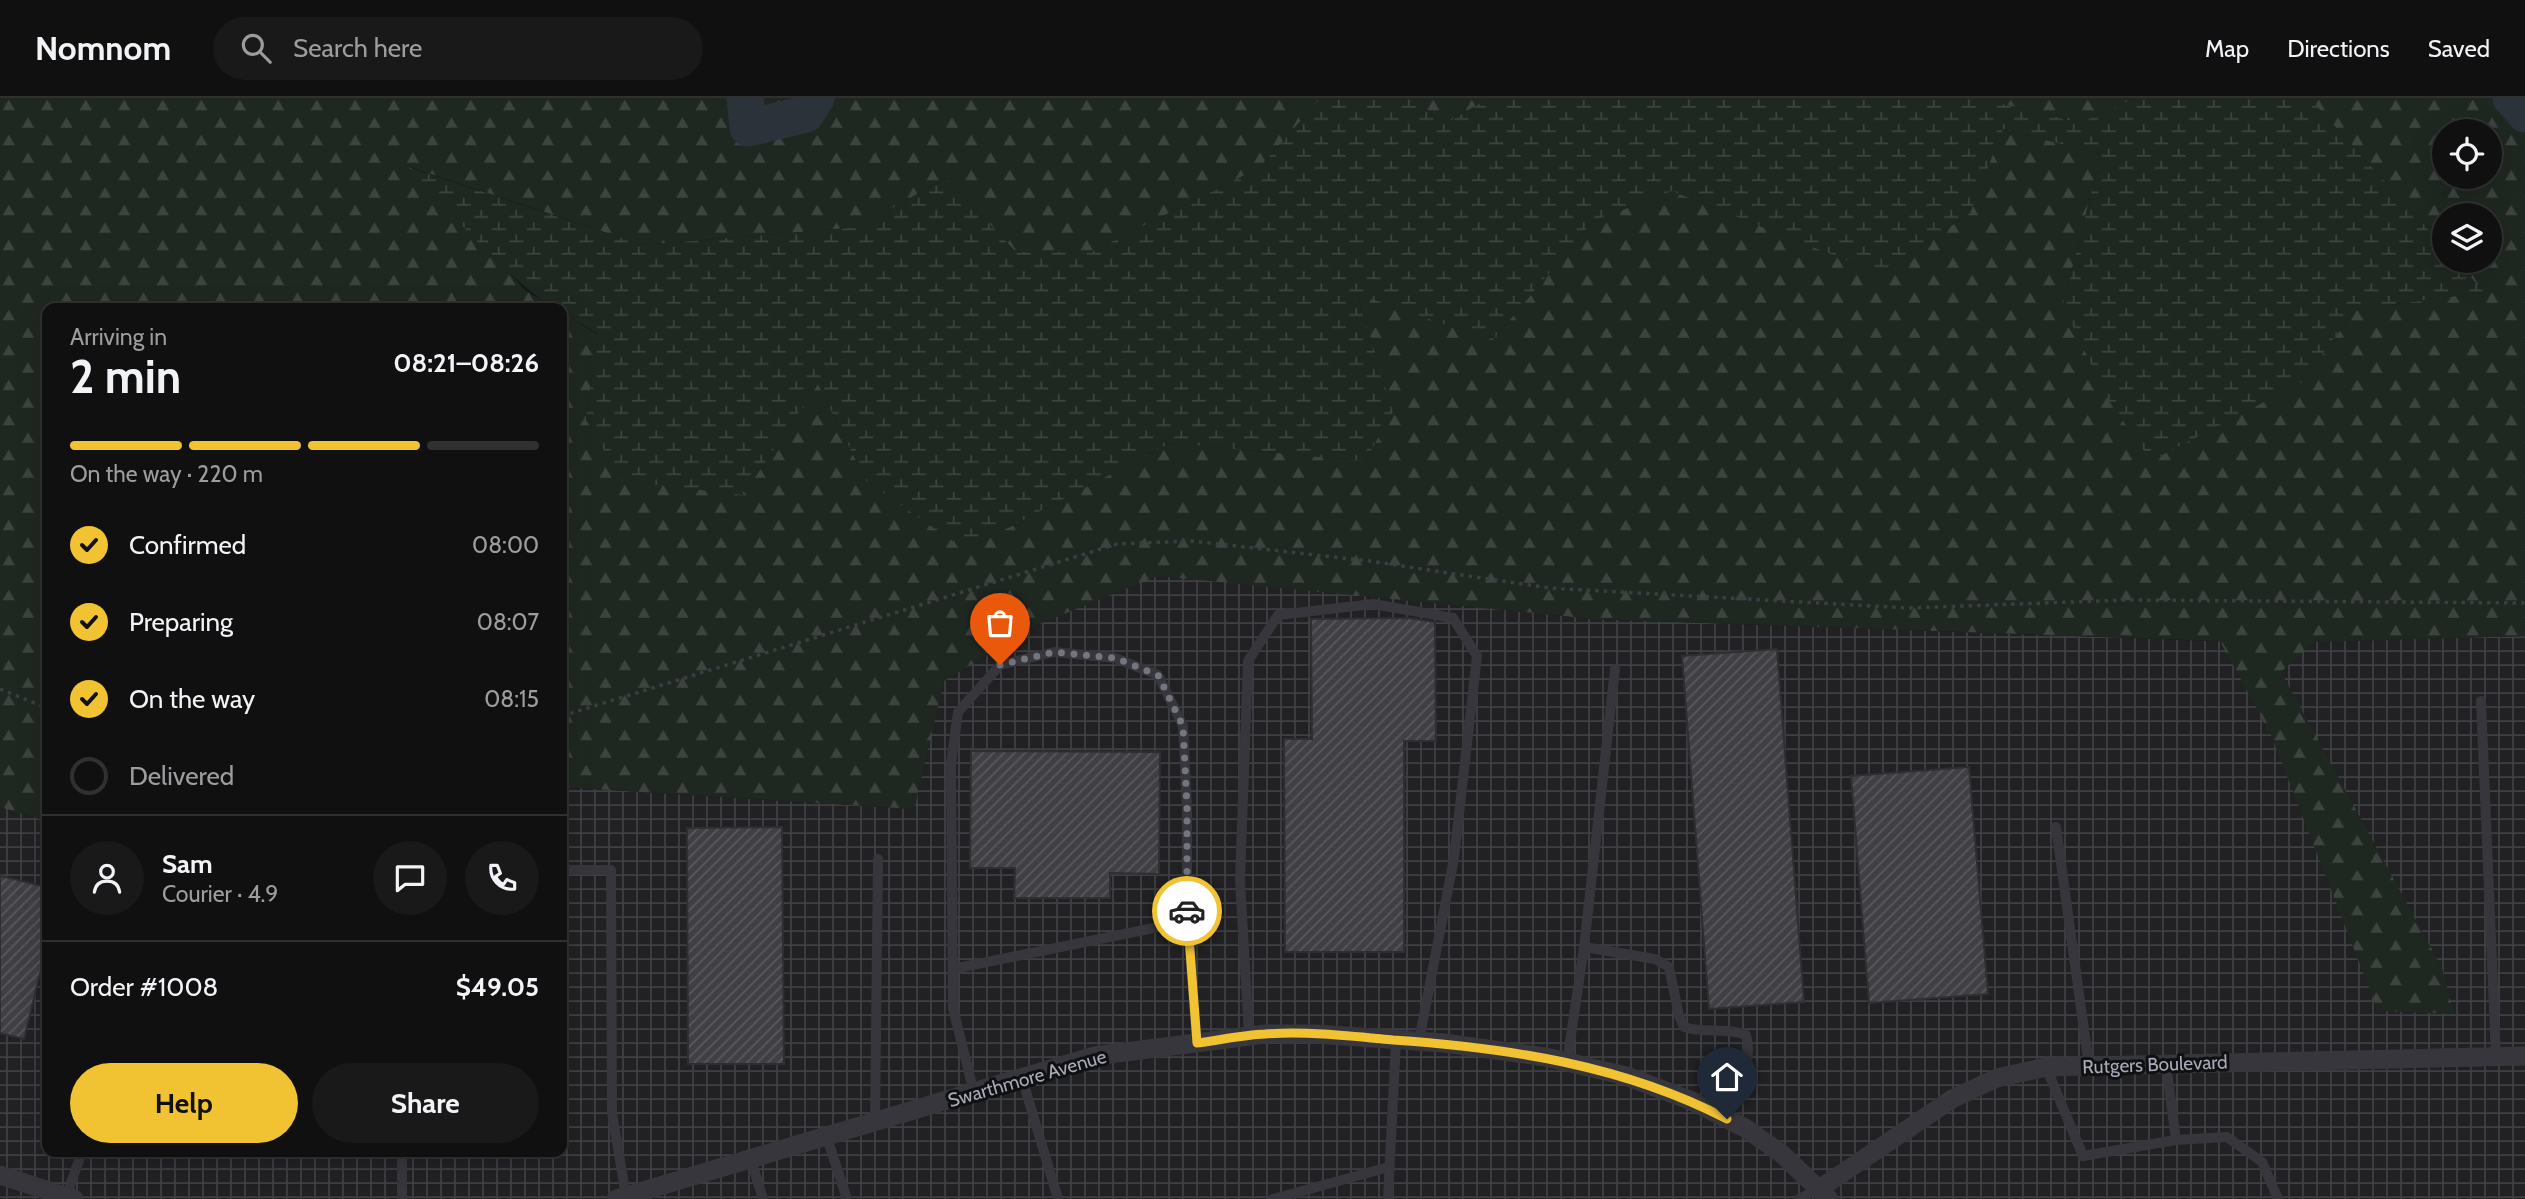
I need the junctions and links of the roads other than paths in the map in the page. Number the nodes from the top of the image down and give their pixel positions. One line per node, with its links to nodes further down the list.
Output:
1 (1615, 669): 7 (lane)
2 (2481, 701): 14 (lane)
3 (2056, 827): 17 (lane)
4 (878, 859): 22 (lane)
5 (567, 870): 31 (lane)
6 (1188, 921): 8 (lane); 8 (lane); 12 (lane)
7 (1584, 947): 15 (lane); 21 (lane)
8 (953, 969): 20 (lane)
9 (1250, 1036): 10 (street, Swarthmore Avenue); 11 (lane); 12 (street, Swarthmore Avenue)
10 (1396, 1040): 11 (street, Swarthmore Avenue); 28 (lane)
11 (1419, 1041): 15 (street, Swarthmore Avenue)
12 (1197, 1043): 19 (street, Swarthmore Avenue)
13 (2525, 1056): 14 (street, Rutgers Boulevard)
14 (2496, 1057): 16 (street, Rutgers Boulevard)
15 (1567, 1062): 21 (street, Swarthmore Avenue)
16 (2166, 1064): 17 (street, Rutgers Boulevard); 24 (lane)
17 (2089, 1066): 18 (street, Rutgers Boulevard)
18 (2046, 1068): 24 (lane); 30 (street, Rutgers Boulevard)
19 (1022, 1078): 20 (street, Swarthmore Avenue); 36 (lane)
20 (974, 1093): 22 (street, Swarthmore Avenue)
21 (1727, 1119): 30 (street, Swarthmore Avenue)
22 (875, 1122): 23 (street, Swarthmore Avenue)
23 (827, 1138): 27 (street, Swarthmore Avenue); 35 (lane)
24 (2176, 1140): 40 (lane)
25 (81, 1157): 32 (lane)
26 (402, 1157): 33 (lane)
27 (751, 1160): 31 (street, Swarthmore Avenue); 34 (lane)
28 (1390, 1167): 37 (lane); 38 (lane)
29 (0, 1175): 32 (street)
30 (1824, 1194): 39 (lane)
31 (621, 1197)
32 (70, 1198)
33 (402, 1199)
34 (763, 1199)
35 (847, 1199)
36 (1058, 1199)
37 (1273, 1199)
38 (1388, 1199)
39 (1799, 1199)
40 (2278, 1199)

